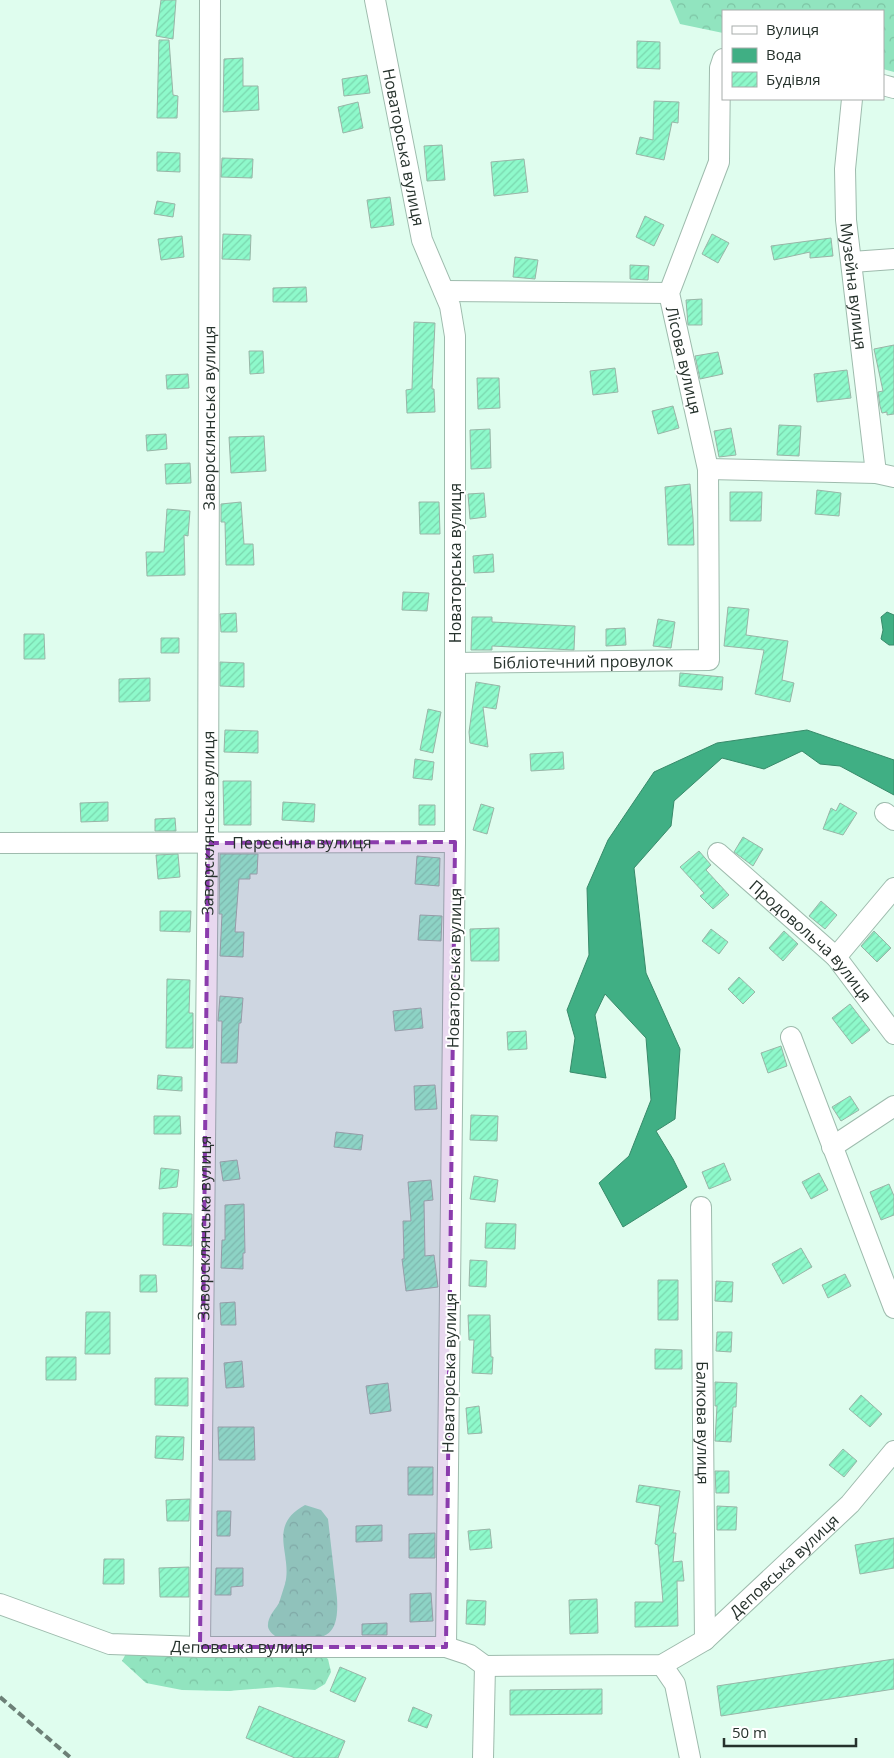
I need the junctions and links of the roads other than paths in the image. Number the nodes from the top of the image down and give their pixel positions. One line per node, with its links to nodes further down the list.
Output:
1 (210, 0): 15 (street, Заворсклянська вулиця)
2 (375, 0): 7 (street, Новаторська вулиця)
3 (721, 64): 8 (street, Лісова вулиця)
4 (852, 100): 6 (street, Музейна вулиця)
5 (894, 259): 6 (street)
6 (852, 262): 10 (street, Музейна вулиця)
7 (444, 291): 8 (street); 12 (street, Новаторська вулиця)
8 (669, 293): 9 (street, Лісова вулиця)
9 (708, 469): 10 (street, Музейна вулиця); 11 (street, Лісова вулиця)
10 (885, 475)
11 (709, 660): 12 (street, Бібліотечний провулок)
12 (455, 663): 13 (street, Новаторська вулиця)
13 (455, 842): 15 (street, Пересічна вулиця); 29 (street, Новаторська вулиця)
14 (0, 843): 15 (street, Пересічна вулиця)
15 (208, 843): 28 (street, Заворсклянська вулиця)
16 (718, 853): 18 (street, Продовольча вулиця)
17 (894, 888): 18 (street)
18 (836, 957): 19 (street, Продовольча вулиця)
19 (894, 1034)
20 (791, 1037): 22 (street)
21 (894, 1106): 22 (street)
22 (832, 1147): 24 (street)
23 (701, 1207): 27 (street, Балкова вулиця)
24 (894, 1308)
25 (894, 1451): 27 (street, Деповська вулиця)
26 (0, 1604): 28 (street, Деповська вулиця)
27 (705, 1640): 30 (street, Деповська вулиця)
28 (200, 1647): 29 (street, Деповська вулиця)
29 (446, 1647): 31 (street, Деповська вулиця)
30 (662, 1665): 31 (street, Деповська вулиця); 33 (street)
31 (485, 1666): 32 (street)
32 (483, 1758)
33 (690, 1758)

